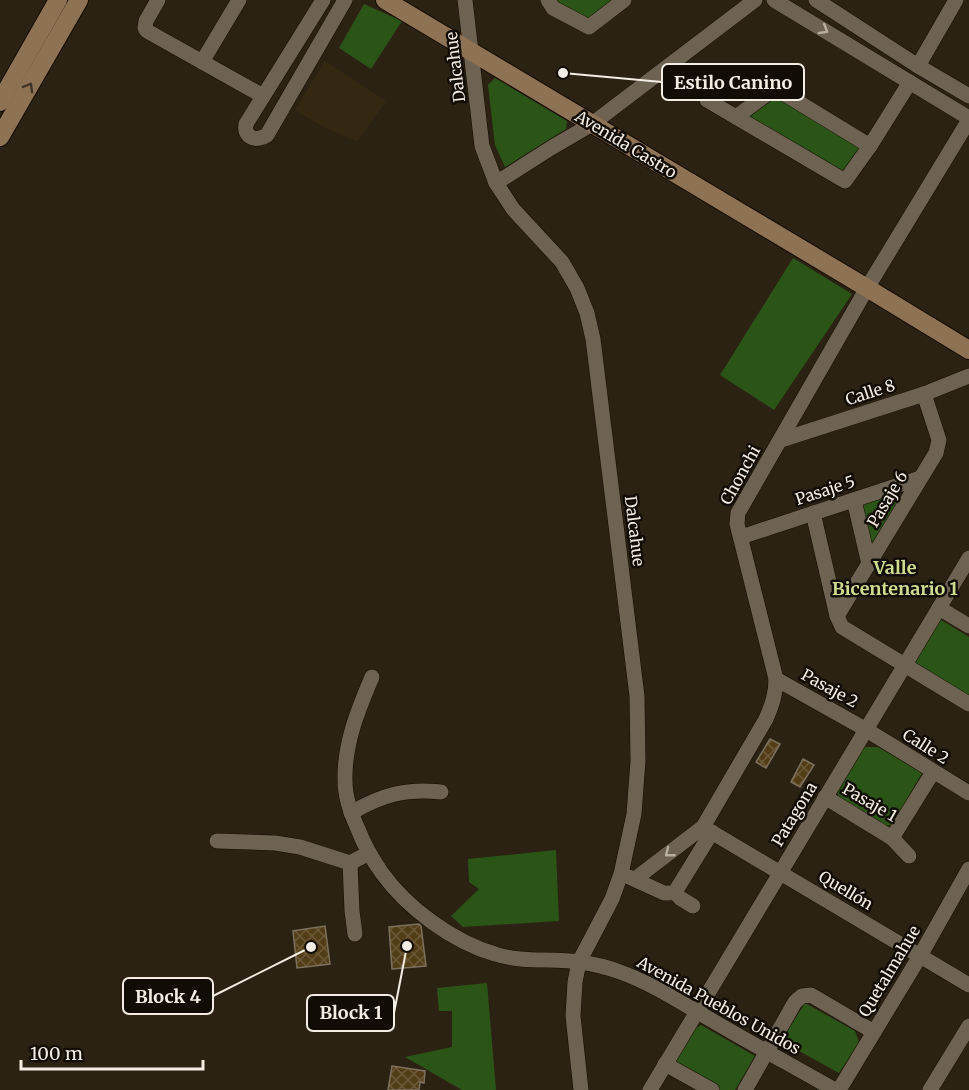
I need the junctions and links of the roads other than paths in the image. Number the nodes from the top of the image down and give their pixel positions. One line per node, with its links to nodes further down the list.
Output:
1 (58, 0): 22 (street)
2 (79, 0): 26 (street, one-way to 2)
3 (158, 0): 16 (street)
4 (238, 0): 16 (street)
5 (323, 0): 19 (street)
6 (345, 0): 19 (street)
7 (386, 0): 15 (street, Avenida Castro)
8 (465, 0): 15 (street, Dalcahue)
9 (548, 0): 10 (street)
10 (624, 0)
11 (755, 0): 25 (street)
12 (774, 0): 18 (street, one-way to 18)
13 (816, 0): 17 (street)
14 (956, 0): 17 (street)
15 (471, 51): 25 (street, Avenida Castro); 28 (street, Dalcahue)
16 (202, 62): 19 (street)
17 (918, 66): 20 (street)
18 (910, 82): 24 (street); 27 (street)
19 (263, 96)
20 (969, 96)
21 (707, 100): 23 (street)
22 (0, 102)
23 (736, 117): 27 (street); 27 (street)
24 (969, 119): 29 (street, Chonchi)
25 (592, 123): 28 (street); 29 (street, Avenida Castro)
26 (0, 137)
27 (870, 146)
28 (496, 183): 61 (street, Dalcahue)
29 (867, 288): 30 (street, Avenida Castro); 33 (street, Chonchi)
30 (969, 350)
31 (969, 376): 32 (street, Calle 8)
32 (924, 394): 33 (street, Calle 8); 34 (street, Pasaje 6)
33 (781, 440): 37 (street, Chonchi)
34 (920, 478): 35 (street, Pasaje 5); 39 (street, Pasaje 6)
35 (854, 500): 36 (street, Pasaje 5); 39 (street)
36 (813, 513): 37 (street, Pasaje 5); 41 (street)
37 (741, 537): 45 (street, Chonchi)
38 (969, 558): 40 (street, Patagona)
39 (869, 564): 41 (street, Pasaje 6)
40 (939, 608): 42 (street); 43 (street, Patagona)
41 (837, 616): 43 (street)
42 (969, 626)
43 (904, 665): 46 (street); 47 (street, Patagona)
44 (372, 677): 52 (street, Avenida Pueblos Unidos)
45 (776, 679): 47 (street, Pasaje 2); 53 (street, Chonchi)
46 (969, 704)
47 (865, 729): 48 (street, Calle 2); 51 (street, Patagona)
48 (933, 772): 50 (street, Calle 2); 54 (street, Pasaje 1)
49 (441, 792): 52 (street)
50 (969, 793)
51 (825, 797): 54 (street, Pasaje 1); 60 (street, Patagona)
52 (351, 813): 56 (street, Avenida Pueblos Unidos)
53 (708, 830): 60 (street, Quellón); 61 (street, Chonchi, one-way to 61); 62 (street)
54 (892, 838): 57 (street)
55 (218, 841): 58 (street)
56 (369, 853): 58 (street); 66 (street, Avenida Pueblos Unidos)
57 (909, 856)
58 (350, 863): 64 (street)
59 (969, 869): 65 (street, Quetalmahue)
60 (780, 871): 65 (street, Quellón); 68 (street, Patagona)
61 (628, 877): 62 (street); 66 (street, Dalcahue)
62 (675, 892): 63 (street)
63 (693, 906)
64 (355, 934)
65 (920, 956): 67 (street, Quellón); 70 (street, Quetalmahue)
66 (579, 962): 68 (street, Avenida Pueblos Unidos); 73 (street, Dalcahue)
67 (969, 985)
68 (697, 1012): 71 (street, Avenida Pueblos Unidos); 72 (street, Patagona)
69 (969, 1026): 78 (street)
70 (874, 1032): 71 (street); 77 (street, Quetalmahue)
71 (768, 1053): 76 (street); 77 (street, Avenida Pueblos Unidos)
72 (665, 1064): 74 (street, Patagona); 75 (street)
73 (580, 1090)
74 (650, 1090)
75 (712, 1090)
76 (745, 1090)
77 (837, 1090)
78 (930, 1090)

